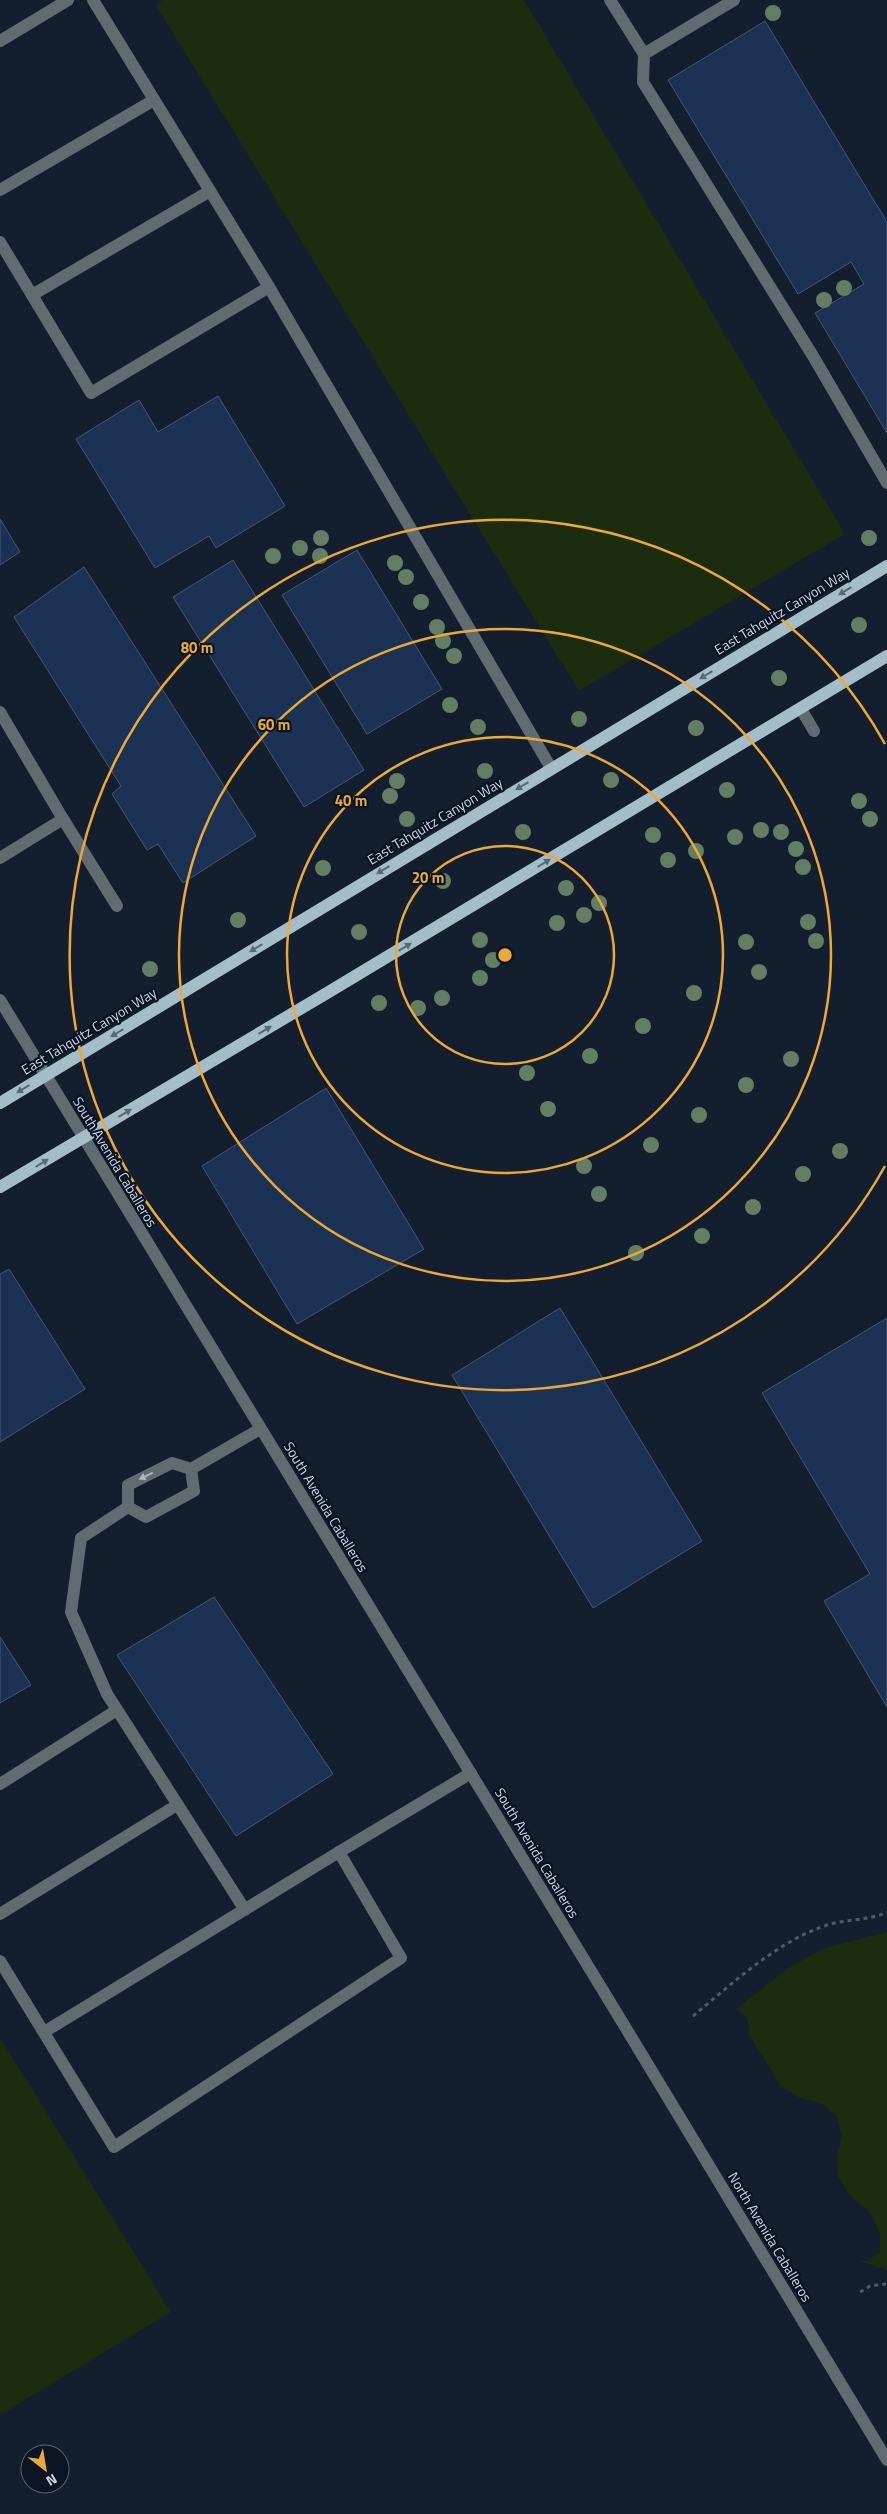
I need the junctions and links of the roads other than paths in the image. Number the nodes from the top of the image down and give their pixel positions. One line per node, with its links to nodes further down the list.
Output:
1 (68, 0): 5 (street)
2 (93, 0): 7 (street)
3 (610, 0): 6 (street)
4 (734, 0): 6 (street)
5 (0, 41)
6 (644, 54): 13 (street)
7 (154, 100): 8 (street); 9 (street)
8 (0, 190)
9 (210, 191): 11 (street); 12 (street)
10 (0, 242): 12 (street)
11 (269, 287): 12 (street); 19 (street)
12 (32, 295)
13 (887, 483)
14 (887, 566): 19 (main road, East Tahquitz Canyon Way, one-way to 19)
15 (887, 656): 16 (main road)
16 (801, 709): 18 (street); 26 (main road, one-way to 16)
17 (0, 712): 20 (street)
18 (814, 731)
19 (552, 768): 24 (main road, East Tahquitz Canyon Way, one-way to 24)
20 (63, 819): 21 (street); 22 (street)
21 (0, 858)
22 (117, 906)
23 (0, 1000): 24 (street, South Avenida Caballeros)
24 (45, 1076): 25 (main road, East Tahquitz Canyon Way, one-way to 25); 26 (street, South Avenida Caballeros)
25 (0, 1103)
26 (83, 1138): 27 (main road, one-way to 26); 28 (street, South Avenida Caballeros)
27 (0, 1187)
28 (260, 1429): 29 (street); 32 (street, South Avenida Caballeros)
29 (191, 1469): 30 (street, one-way to 30); 30 (street)
30 (128, 1508): 31 (street)
31 (117, 1710): 33 (street); 34 (street)
32 (471, 1773): 35 (street); 39 (street, South Avenida Caballeros)
33 (0, 1784)
34 (177, 1804): 36 (street); 37 (street)
35 (339, 1852): 36 (street); 40 (street)
36 (245, 1910): 40 (street)
37 (0, 1914)
38 (0, 1961): 40 (street)
39 (627, 2030): 41 (street, North Avenida Caballeros)
40 (44, 2032)
41 (887, 2460)

